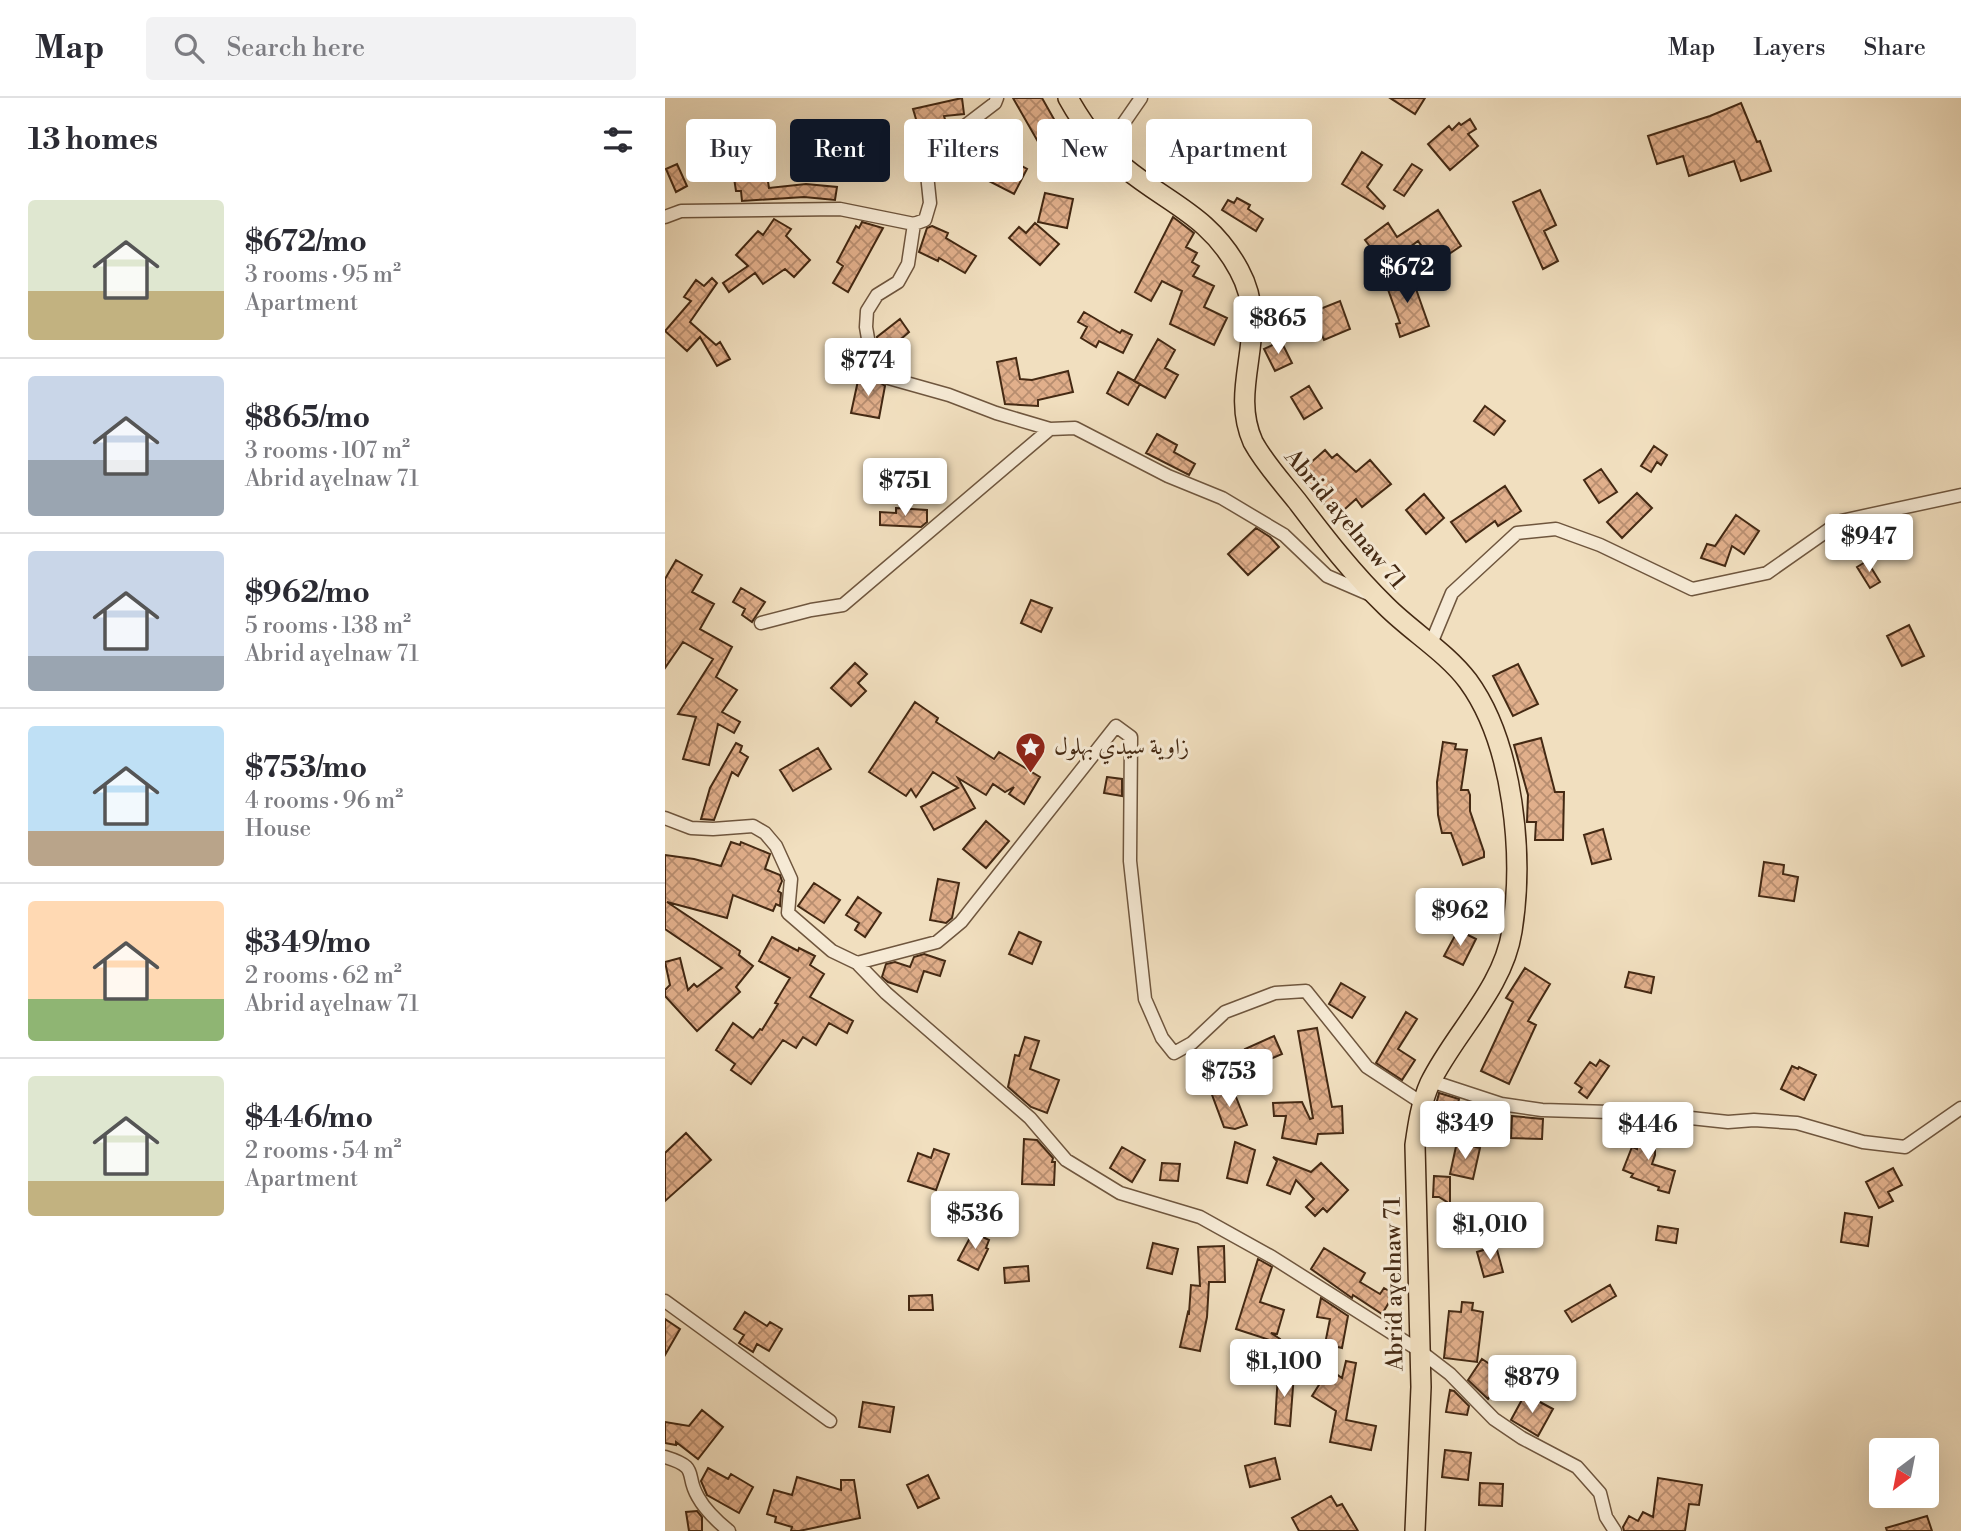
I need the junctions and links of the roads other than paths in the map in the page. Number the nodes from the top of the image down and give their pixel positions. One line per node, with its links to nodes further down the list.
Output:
1 (997, 98): 8 (street)
2 (1068, 98): 4 (main road, Abrid aɣelnaw 71)
3 (1141, 98): 5 (street)
4 (1081, 119)
5 (1126, 119)
6 (1132, 173): 11 (main road, Abrid aɣelnaw 71)
7 (665, 217): 8 (street)
8 (914, 224): 9 (street)
9 (1050, 429): 11 (street); 12 (street)
10 (1961, 495): 13 (street)
11 (1378, 598): 13 (main road, Abrid aɣelnaw 71)
12 (761, 623)
13 (1430, 646): 16 (main road, Abrid aɣelnaw 71)
14 (665, 818): 15 (street)
15 (857, 963): 17 (street); 20 (street)
16 (1431, 1081): 17 (main road, Abrid aɣelnaw 71); 18 (street)
17 (1422, 1103): 20 (main road, Abrid aɣelnaw 71)
18 (1961, 1108)
19 (665, 1301): 21 (street)
20 (1420, 1351): 24 (main road, Abrid aɣelnaw 71); 25 (street)
21 (830, 1421)
22 (665, 1457): 23 (street)
23 (729, 1531)
24 (1415, 1531)
25 (1615, 1531)

